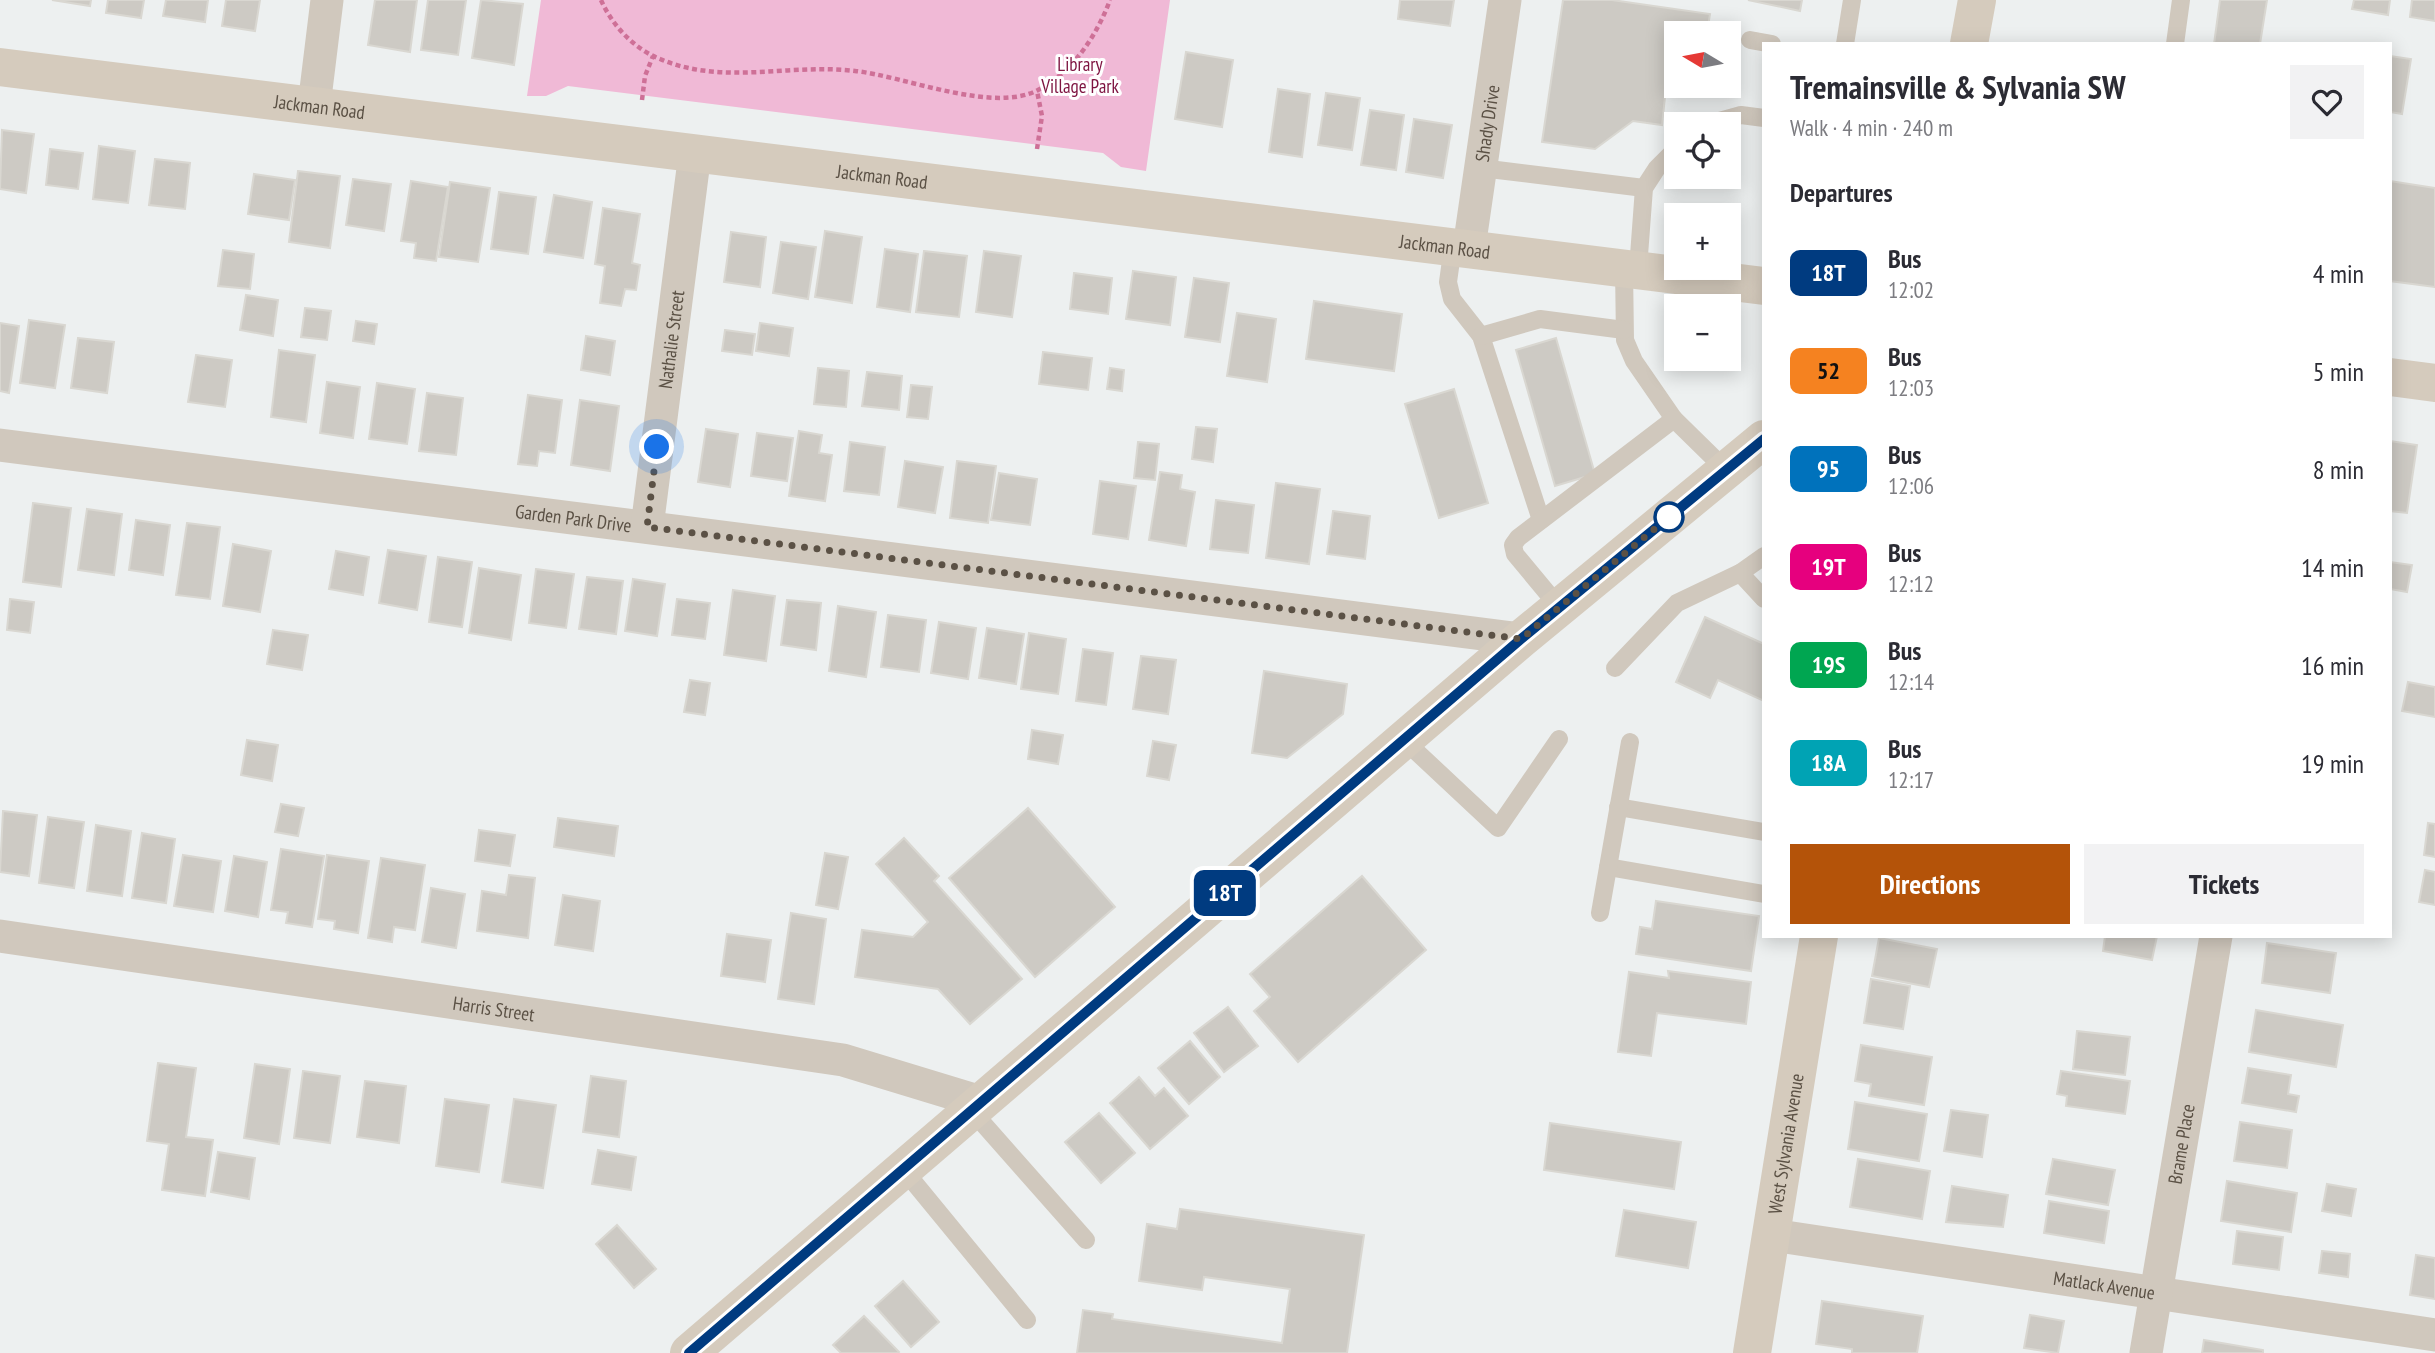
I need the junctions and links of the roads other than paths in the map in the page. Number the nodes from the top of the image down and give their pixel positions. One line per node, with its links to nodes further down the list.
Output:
1 (327, 0): 12 (street)
2 (1506, 0): 17 (street, Shady Drive)
3 (1852, 0): 8 (lane)
4 (1977, 0): 9 (street)
5 (2180, 0): 10 (lane)
6 (1750, 40): 7 (lane)
7 (1762, 42)
8 (1845, 42)
9 (1977, 42)
10 (2175, 42)
11 (0, 67): 12 (street, Jackman Road)
12 (314, 106): 15 (street, Jackman Road)
13 (1741, 115): 14 (lane)
14 (1762, 118)
15 (695, 153): 19 (street, Jackman Road); 31 (street, Nathalie Street)
16 (1664, 161): 18 (lane)
17 (1481, 168): 18 (lane); 19 (street, Shady Drive)
18 (1644, 188): 20 (lane)
19 (1461, 247): 20 (street, Jackman Road); 23 (lane)
20 (1631, 269): 21 (street, Jackman Road); 22 (lane)
21 (1762, 286)
22 (1624, 330): 23 (lane); 26 (lane)
23 (1481, 336): 30 (lane)
24 (2392, 377): 25 (street)
25 (2435, 383)
26 (1674, 419): 29 (lane); 30 (lane)
27 (1762, 441): 29 (street)
28 (0, 445): 31 (street, Garden Park Drive)
29 (1726, 470): 35 (street)
30 (1541, 520): 35 (lane)
31 (647, 527): 36 (street, Garden Park Drive)
32 (1762, 557): 33 (lane)
33 (1740, 573): 34 (lane); 37 (lane)
34 (1762, 597)
35 (1559, 607): 36 (street)
36 (1521, 639): 39 (street)
37 (1615, 668)
38 (1559, 739): 39 (lane)
39 (1404, 740): 49 (street)
40 (1630, 742): 41 (lane)
41 (1618, 807): 42 (lane); 43 (lane)
42 (1762, 832)
43 (1608, 867): 44 (lane); 45 (lane)
44 (1762, 894)
45 (1600, 913)
46 (0, 936): 49 (street, Harris Street)
47 (1819, 938): 51 (street, West Sylvania Avenue)
48 (2216, 938): 53 (street, Brame Place)
49 (976, 1107): 50 (street); 52 (lane)
50 (903, 1170): 54 (lane); 56 (street)
51 (1772, 1235): 53 (street, Matlack Avenue); 57 (street, West Sylvania Avenue)
52 (1086, 1240)
53 (2156, 1292): 55 (street, Matlack Avenue); 58 (street, Brame Place)
54 (1027, 1320)
55 (2435, 1335)
56 (689, 1353)
57 (1752, 1353)
58 (2146, 1353)

